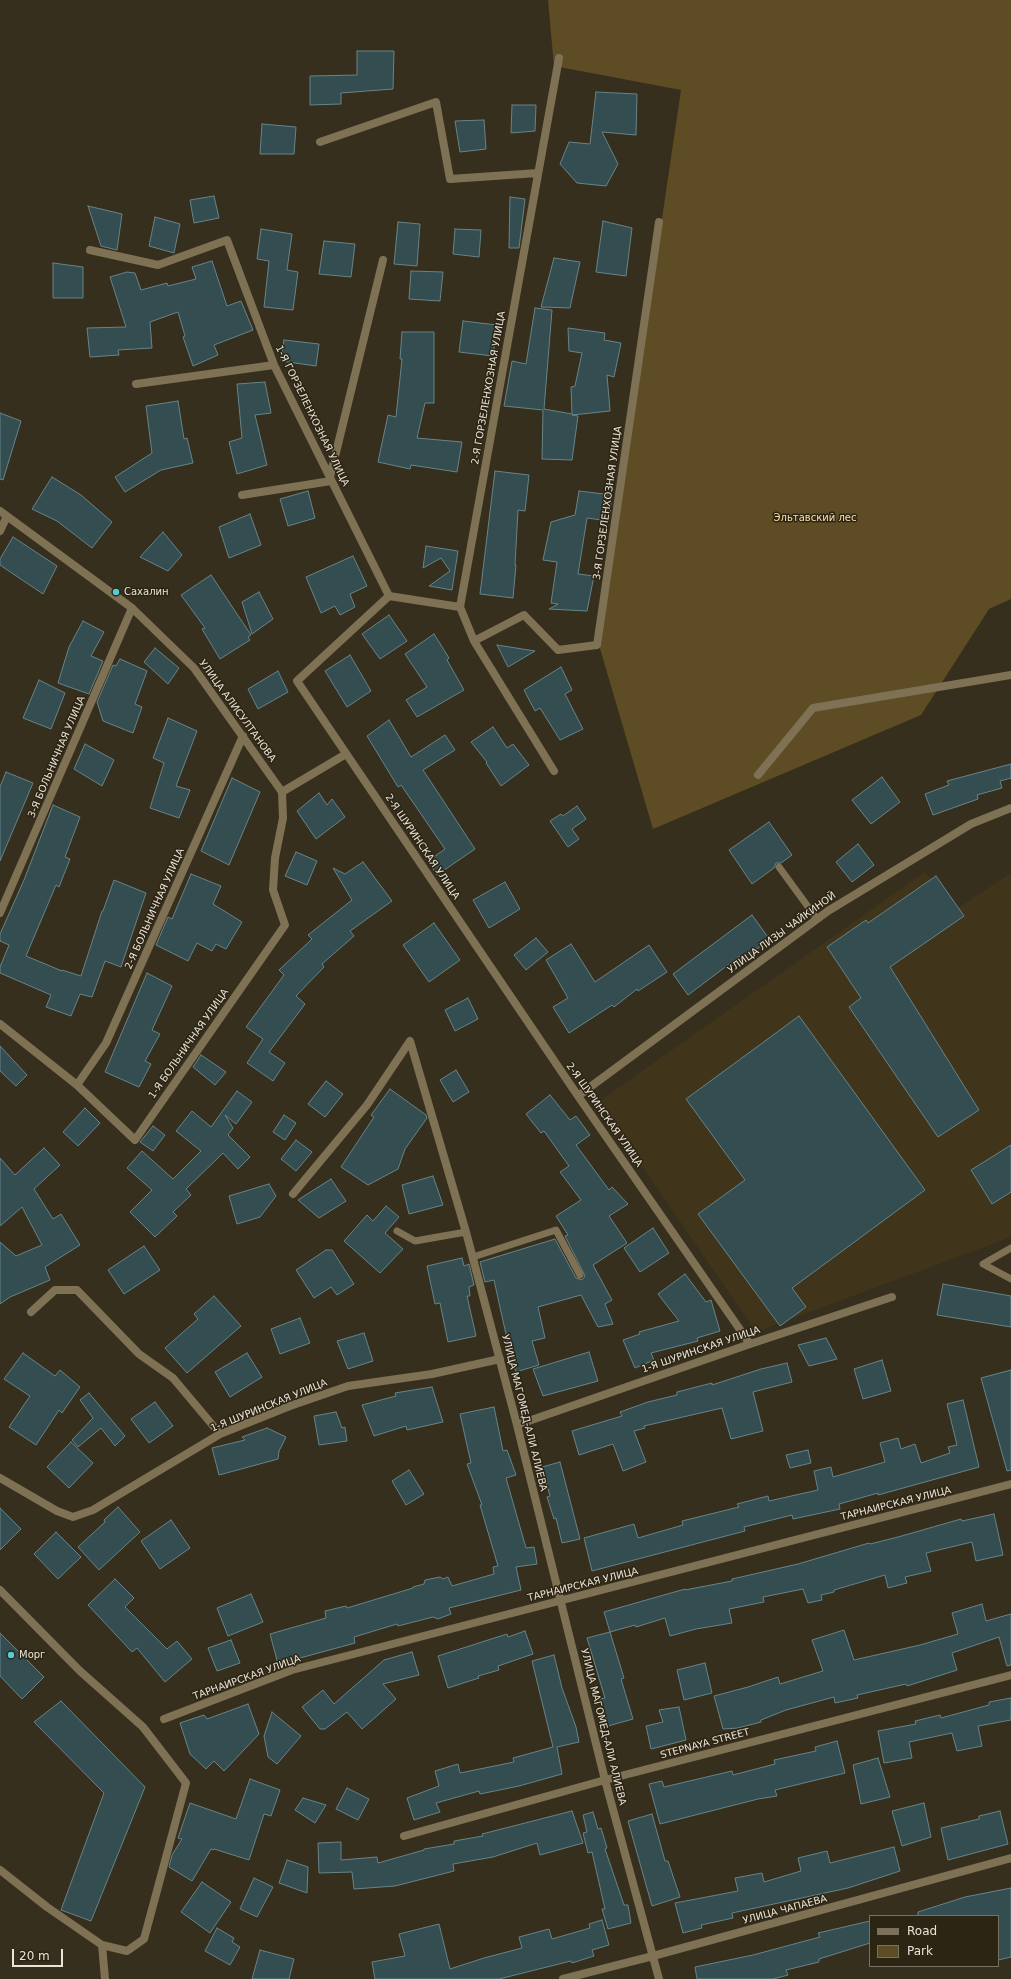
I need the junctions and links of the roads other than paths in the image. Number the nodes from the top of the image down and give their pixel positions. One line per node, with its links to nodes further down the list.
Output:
1 (559, 58): 3 (street, 2-Я ГОРЗЕЛЕНХОЗНАЯ УЛИЦА)
2 (320, 142): 3 (street)
3 (538, 173): 14 (street, 2-Я ГОРЗЕЛЕНХОЗНАЯ УЛИЦА)
4 (659, 222): 16 (street, 3-Я ГОРЗЕЛЕНХОЗНАЯ УЛИЦА)
5 (90, 250): 7 (street, 1-Я ГОРЗЕЛЕНХОЗНАЯ УЛИЦА)
6 (383, 260): 9 (street)
7 (274, 365): 8 (street); 9 (street, 1-Я ГОРЗЕЛЕНХОЗНАЯ УЛИЦА)
8 (136, 384)
9 (330, 479): 10 (street); 13 (street, 1-Я ГОРЗЕЛЕНХОЗНАЯ УЛИЦА)
10 (242, 495)
11 (3, 513): 12 (street); 15 (street, УЛИЦА АЛИСУЛТАНОВА)
12 (0, 531)
13 (389, 596): 14 (street); 19 (street, 2-Я ШУРИНСКАЯ УЛИЦА)
14 (460, 607): 16 (street)
15 (132, 608): 18 (street, УЛИЦА АЛИСУЛТАНОВА); 25 (street, 3-Я БОЛЬНИЧНАЯ УЛИЦА)
16 (474, 640): 20 (street)
17 (1011, 675): 21 (street)
18 (243, 736): 22 (street, УЛИЦА АЛИСУЛТАНОВА); 28 (street, 2-Я БОЛЬНИЧНАЯ УЛИЦА)
19 (346, 754): 22 (street); 29 (street, 2-Я ШУРИНСКАЯ УЛИЦА)
20 (554, 771)
21 (758, 775)
22 (282, 792): 28 (street, 1-Я БОЛЬНИЧНАЯ УЛИЦА)
23 (1011, 808): 26 (street, УЛИЦА ЛИЗЫ ЧАЙКИНОЙ)
24 (779, 867): 26 (lane)
25 (0, 913)
26 (817, 919): 29 (street, УЛИЦА ЛИЗЫ ЧАЙКИНОЙ)
27 (0, 1024): 28 (street, 1-Я БОЛЬНИЧНАЯ УЛИЦА)
28 (77, 1085)
29 (578, 1096): 39 (street, 2-Я ШУРИНСКАЯ УЛИЦА)
30 (293, 1194): 32 (street, УЛИЦА МАГОМЕД-АЛИ АЛИЕВА)
31 (397, 1231): 32 (lane)
32 (466, 1232): 34 (street, УЛИЦА МАГОМЕД-АЛИ АЛИЕВА)
33 (1011, 1248): 36 (lane)
34 (473, 1257): 35 (lane); 40 (street, УЛИЦА МАГОМЕД-АЛИ АЛИЕВА)
35 (580, 1275)
36 (1011, 1279)
37 (892, 1297): 39 (street, 1-Я ШУРИНСКАЯ УЛИЦА)
38 (31, 1312): 42 (street)
39 (750, 1344): 41 (street, 1-Я ШУРИНСКАЯ УЛИЦА)
40 (500, 1359): 41 (street, УЛИЦА МАГОМЕД-АЛИ АЛИЕВА); 42 (street, 1-Я ШУРИНСКАЯ УЛИЦА)
41 (517, 1425): 46 (street, УЛИЦА МАГОМЕД-АЛИ АЛИЕВА)
42 (220, 1434): 43 (street, 1-Я ШУРИНСКАЯ УЛИЦА)
43 (0, 1478)
44 (1011, 1484): 46 (street, ТАРНАИРСКАЯ УЛИЦА)
45 (0, 1590): 53 (street)
46 (560, 1601): 48 (street, ТАРНАИРСКАЯ УЛИЦА); 49 (street, УЛИЦА МАГОМЕД-АЛИ АЛИЕВА)
47 (1011, 1675): 49 (street, STEPNAYA STREET)
48 (164, 1719)
49 (605, 1780): 50 (street, STEPNAYA STREET); 54 (street, УЛИЦА МАГОМЕД-АЛИ АЛИЕВА)
50 (404, 1836)
51 (1011, 1858): 54 (street, УЛИЦА ЧАПАЕВА)
52 (0, 1870): 53 (street)
53 (102, 1944): 55 (street)
54 (653, 1956): 56 (street, УЛИЦА ЧАПАЕВА); 57 (street, УЛИЦА МАГОМЕД-АЛИ АЛИЕВА)
55 (105, 1979)
56 (563, 1979)
57 (659, 1979)

